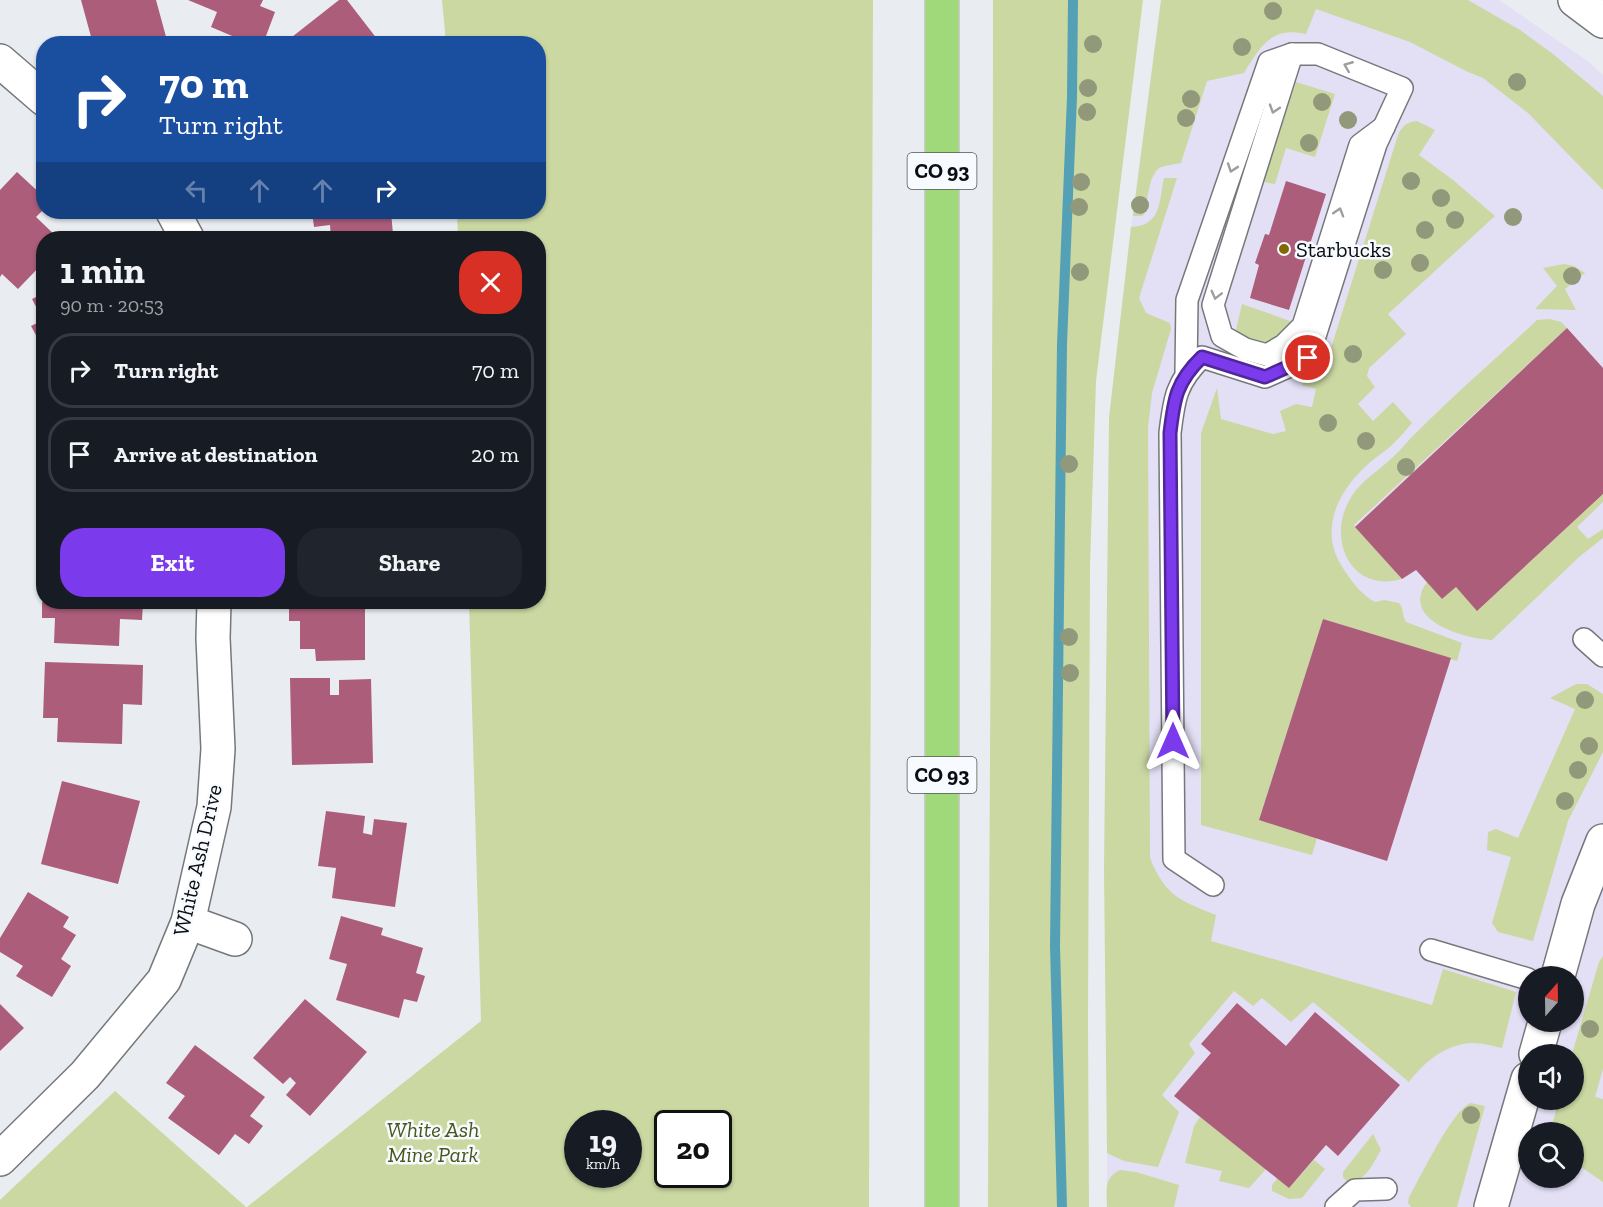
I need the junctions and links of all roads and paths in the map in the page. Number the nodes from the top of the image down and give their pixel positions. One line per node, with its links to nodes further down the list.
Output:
1 (942, 0): 22 (highway, CO 93)
2 (1575, 0): 3 (street)
3 (1603, 21)
4 (1292, 54): 7 (lane, one-way to 4); 7 (lane, one-way to 7); 8 (lane, one-way to 8)
5 (0, 61): 6 (street)
6 (36, 92)
7 (1384, 127): 8 (lane)
8 (1186, 372): 13 (lane)
9 (214, 609): 14 (street, White Ash Drive)
10 (1584, 639): 11 (lane)
11 (1603, 656)
12 (1603, 841): 17 (street)
13 (1213, 885)
14 (188, 921): 15 (street); 20 (street, White Ash Drive)
15 (235, 939)
16 (1431, 950): 18 (lane)
17 (1561, 966)
18 (1518, 976)
19 (1519, 1110): 24 (street)
20 (0, 1160)
21 (1386, 1189): 23 (lane)
22 (942, 1207)
23 (1336, 1207)
24 (1491, 1207)

